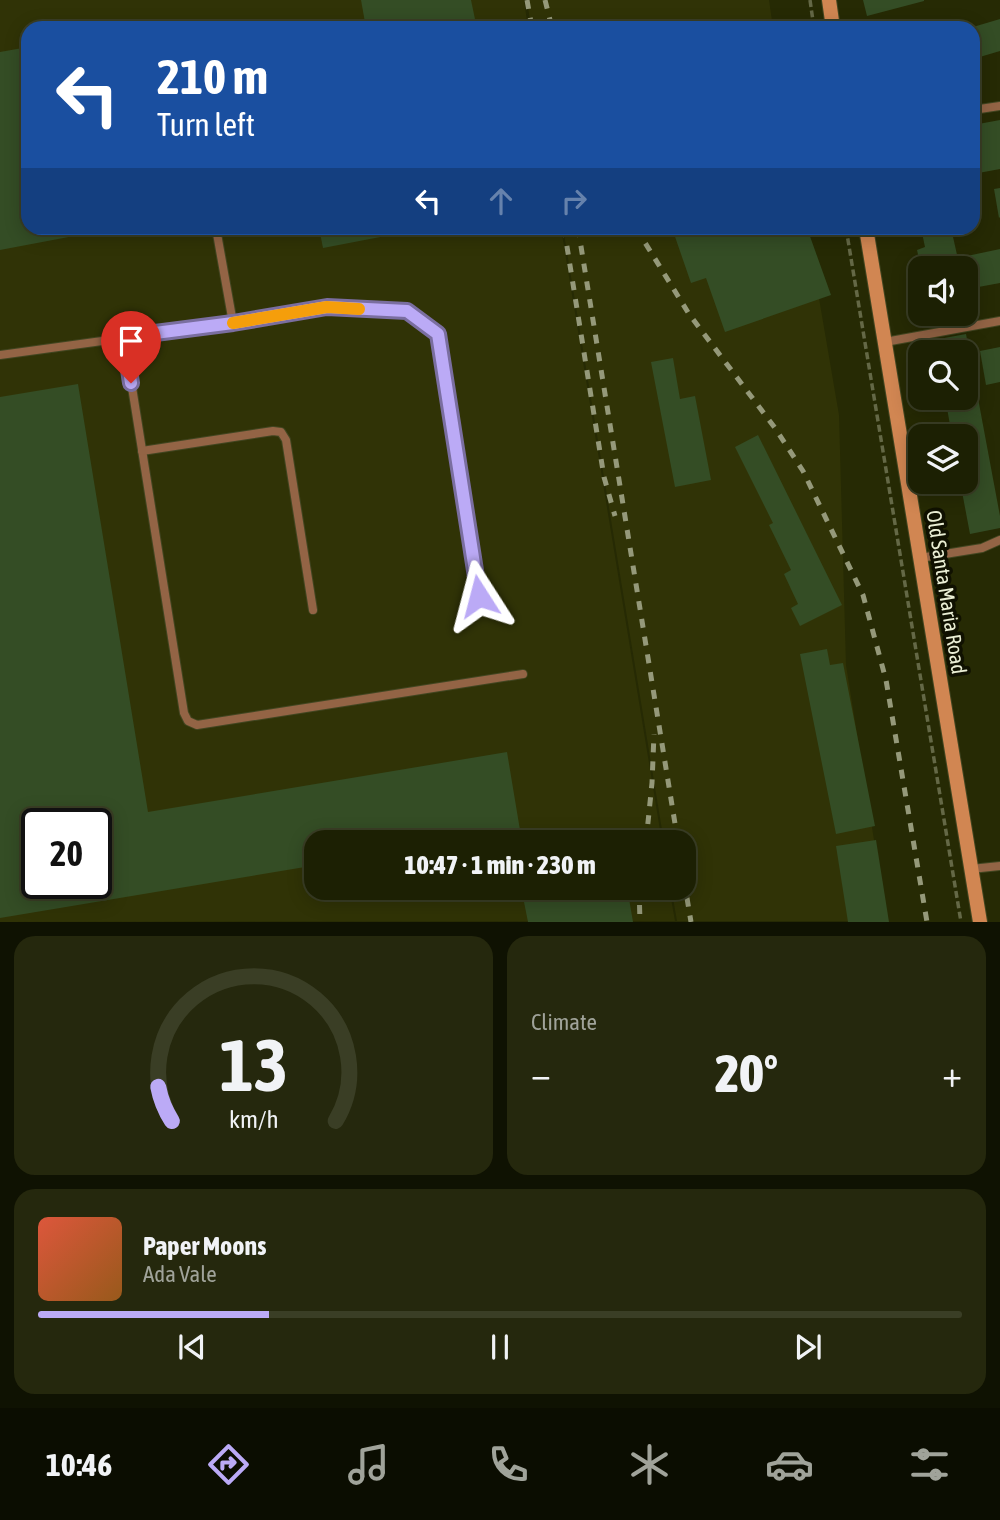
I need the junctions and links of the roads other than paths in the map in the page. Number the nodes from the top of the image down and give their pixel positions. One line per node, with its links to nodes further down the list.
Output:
1 (829, 0): 2 (main road)
2 (832, 21)
3 (1000, 106): 4 (lane)
4 (980, 109)
5 (217, 235): 8 (lane)
6 (867, 235): 10 (main road, Old Santa Maria Road)
7 (1000, 321): 10 (lane)
8 (233, 323): 9 (lane); 15 (lane)
9 (124, 337): 11 (lane); 12 (lane)
10 (885, 342): 14 (main road, Old Santa Maria Road)
11 (0, 355)
12 (142, 452): 16 (lane); 17 (lane)
13 (1000, 540): 14 (lane)
14 (920, 558): 19 (main road, Old Santa Maria Road)
15 (479, 596)
16 (313, 610)
17 (523, 674)
18 (1000, 866): 19 (lane)
19 (971, 869): 20 (main road, Old Santa Maria Road)
20 (980, 922)

